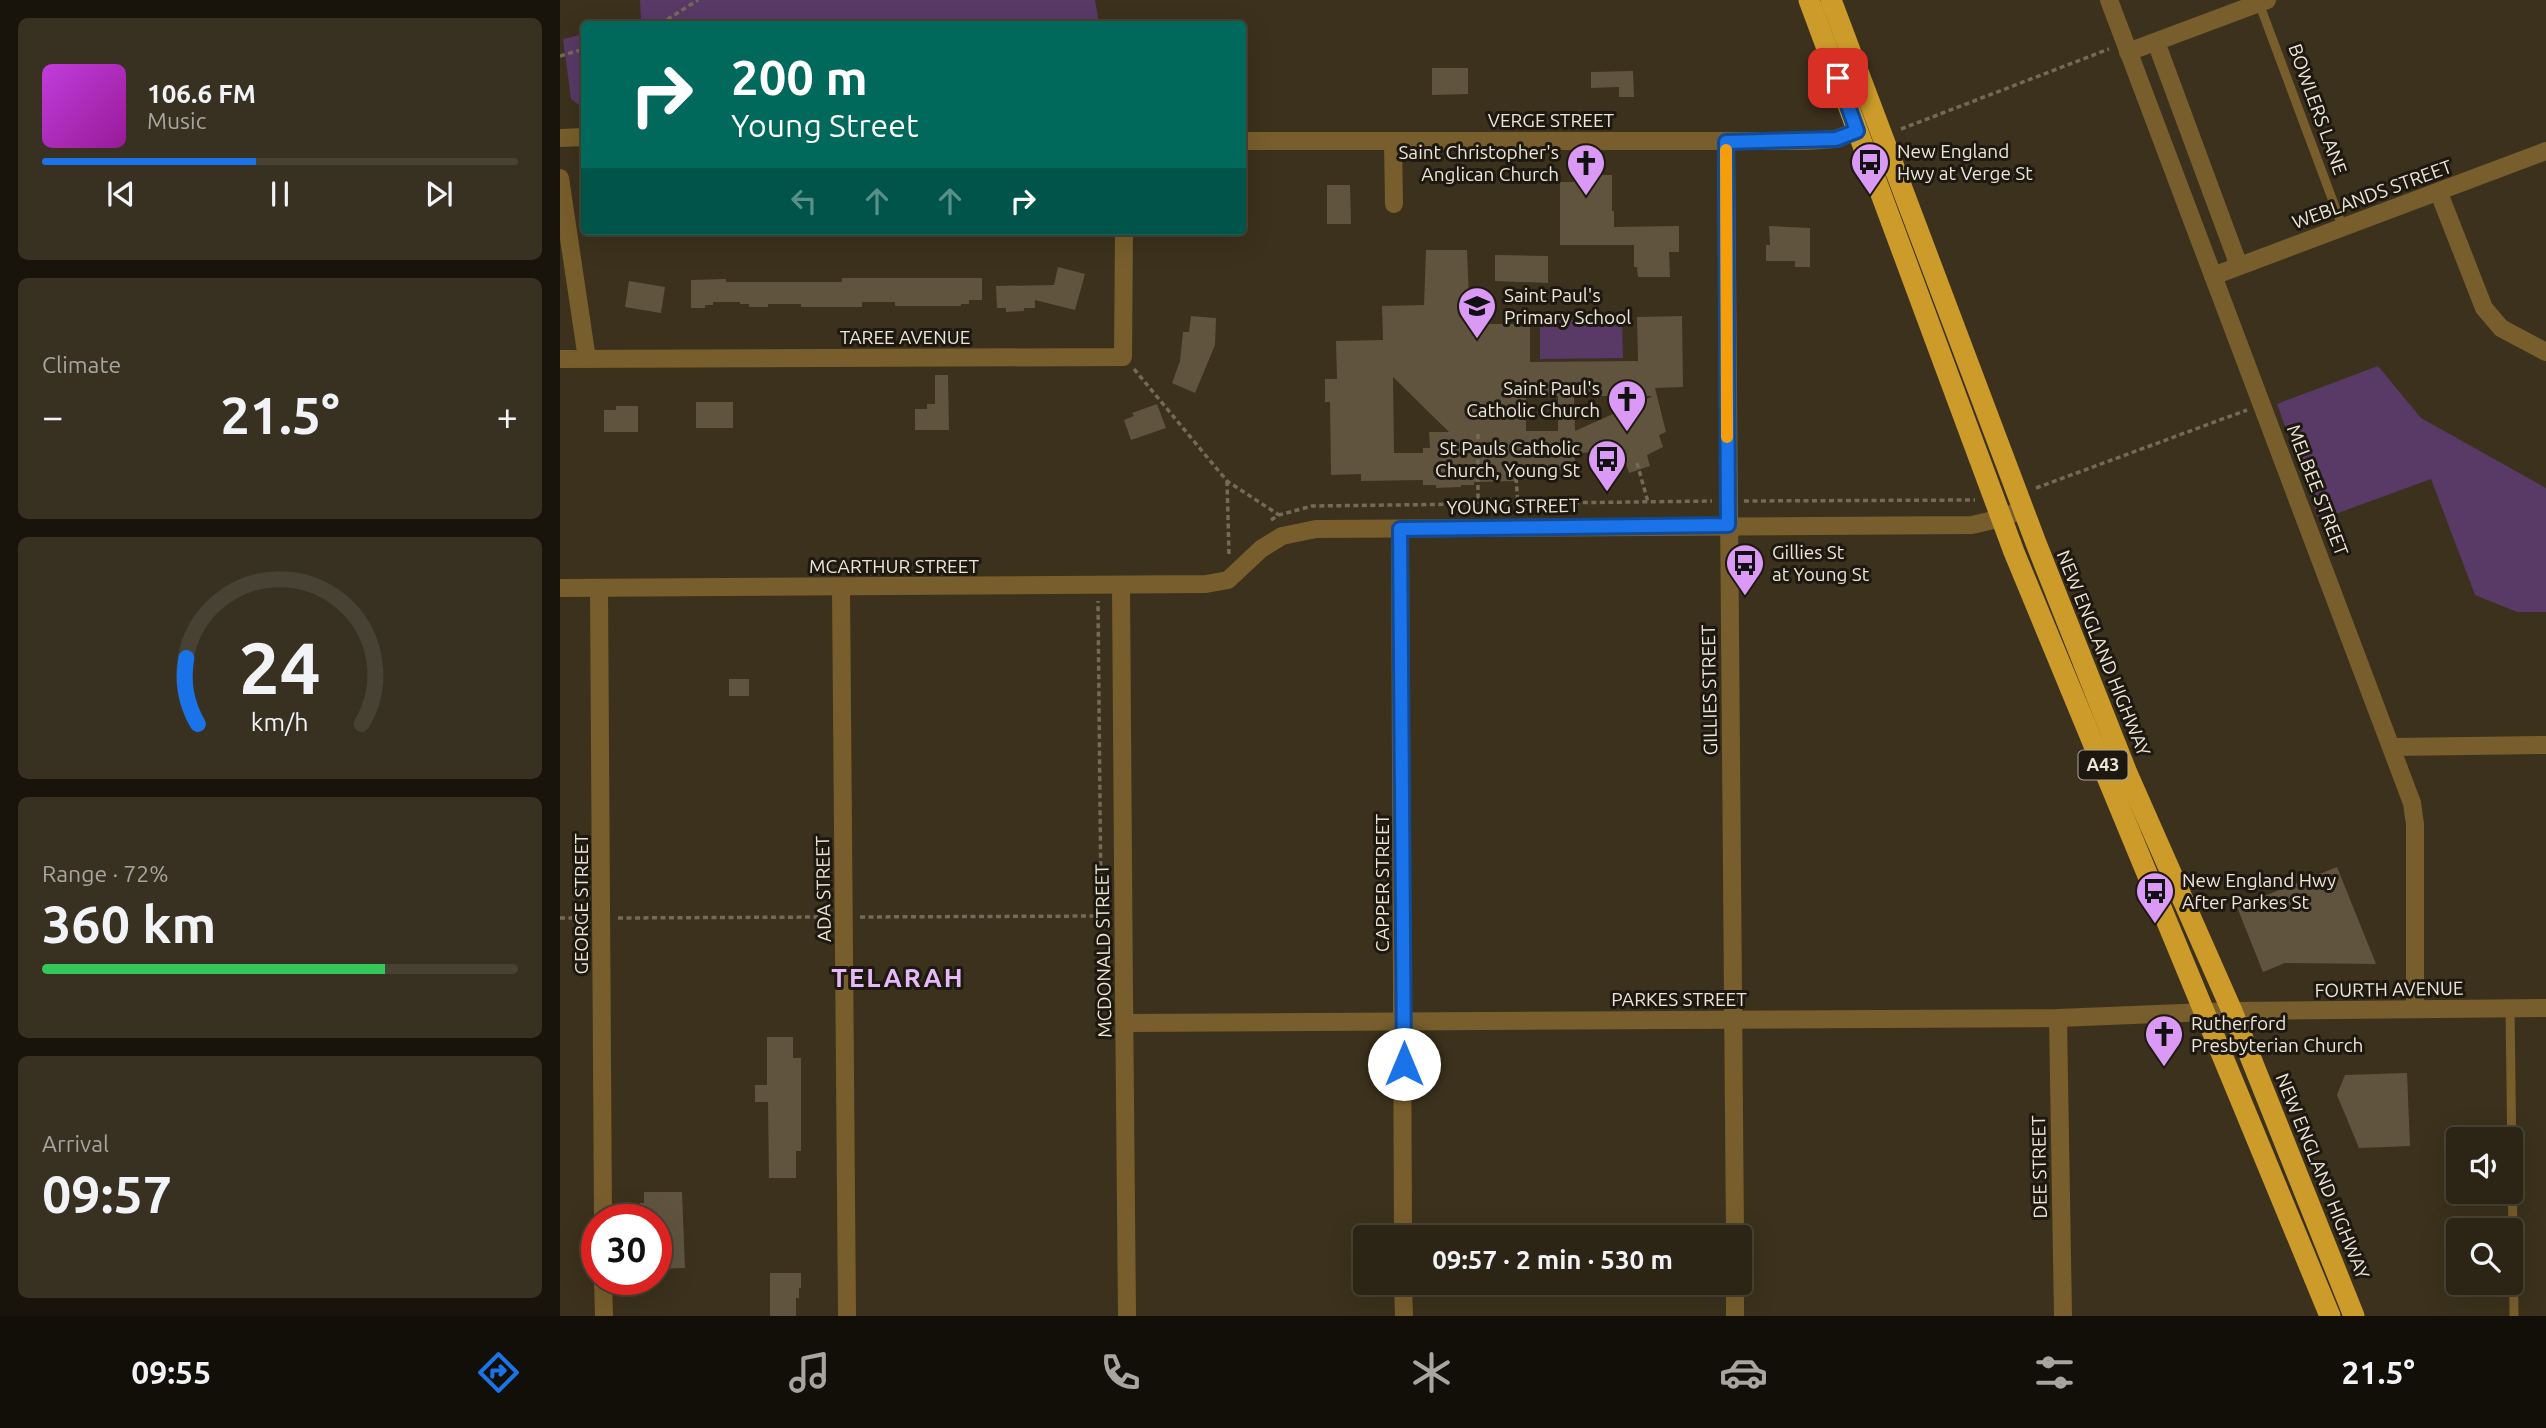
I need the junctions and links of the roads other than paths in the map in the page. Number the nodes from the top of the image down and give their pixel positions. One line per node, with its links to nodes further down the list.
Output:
1 (1809, 0): 7 (highway, A43)
2 (1830, 0): 24 (highway, NEW ENGLAND HIGHWAY / A43)
3 (2109, 0): 6 (street, MELBEE STREET)
4 (2263, 1): 5 (street); 17 (lane, BOWLERS LANE)
5 (2156, 42): 6 (street); 19 (street)
6 (2128, 52): 20 (street, MELBEE STREET)
7 (1857, 131): 12 (street, VERGE STREET); 25 (highway, A43)
8 (560, 138): 9 (street)
9 (581, 138)
10 (1246, 141): 11 (street, VERGE STREET)
11 (1393, 142): 12 (street, VERGE STREET); 16 (street)
12 (1726, 142): 26 (street, GILLIES STREET)
13 (2546, 151): 15 (street, WEBLANDS STREET)
14 (560, 177): 23 (street)
15 (2439, 193): 17 (street, WEBLANDS STREET); 21 (street)
16 (1394, 204)
17 (2343, 228): 19 (street, WEBLANDS STREET)
18 (1124, 235): 23 (street, TAREE AVENUE)
19 (2239, 266): 20 (street, WEBLANDS STREET)
20 (2213, 276): 34 (street, MELBEE STREET)
21 (2546, 352)
22 (560, 359): 23 (street, TAREE AVENUE)
23 (587, 359)
24 (2023, 509): 25 (street, YOUNG STREET); 38 (highway, NEW ENGLAND HIGHWAY / A43)
25 (2002, 518): 26 (street, YOUNG STREET); 39 (highway, A43)
26 (1728, 525): 27 (street, YOUNG STREET); 41 (street, GILLIES STREET)
27 (1400, 529): 28 (street, YOUNG STREET); 42 (street, CAPPER STREET)
28 (1228, 580): 29 (street, MCARTHUR STREET)
29 (1121, 586): 31 (street, MCARTHUR STREET); 43 (street, MCDONALD STREET)
30 (560, 588): 32 (street, MCARTHUR STREET)
31 (841, 588): 32 (street, MCARTHUR STREET); 51 (street, ADA STREET)
32 (599, 589): 44 (street, GEORGE STREET)
33 (2546, 745): 34 (street)
34 (2392, 747): 37 (street, MELBEE STREET)
35 (2510, 1008): 36 (street, FOURTH AVENUE); 37 (street, FOURTH AVENUE); 58 (lane)
36 (2546, 1008)
37 (2414, 1009): 38 (street, FOURTH AVENUE)
38 (2232, 1011): 39 (street, PARKES STREET); 57 (highway, NEW ENGLAND HIGHWAY / A43)
39 (2205, 1012): 40 (street, PARKES STREET); 56 (highway, A43)
40 (2058, 1018): 41 (street, PARKES STREET); 55 (street, DEE STREET)
41 (1734, 1019): 42 (street, PARKES STREET); 46 (street, GILLIES STREET)
42 (1404, 1022): 43 (street, PARKES STREET); 45 (street, CAPPER STREET)
43 (1126, 1023): 52 (street, MCDONALD STREET)
44 (603, 1204)
45 (1403, 1225)
46 (1735, 1225)
47 (603, 1295): 50 (street)
48 (1403, 1295): 53 (street)
49 (1735, 1295): 54 (street)
50 (604, 1316)
51 (847, 1316)
52 (1127, 1316)
53 (1404, 1316)
54 (1735, 1316)
55 (2063, 1316)
56 (2330, 1316)
57 (2354, 1316)
58 (2514, 1316)

